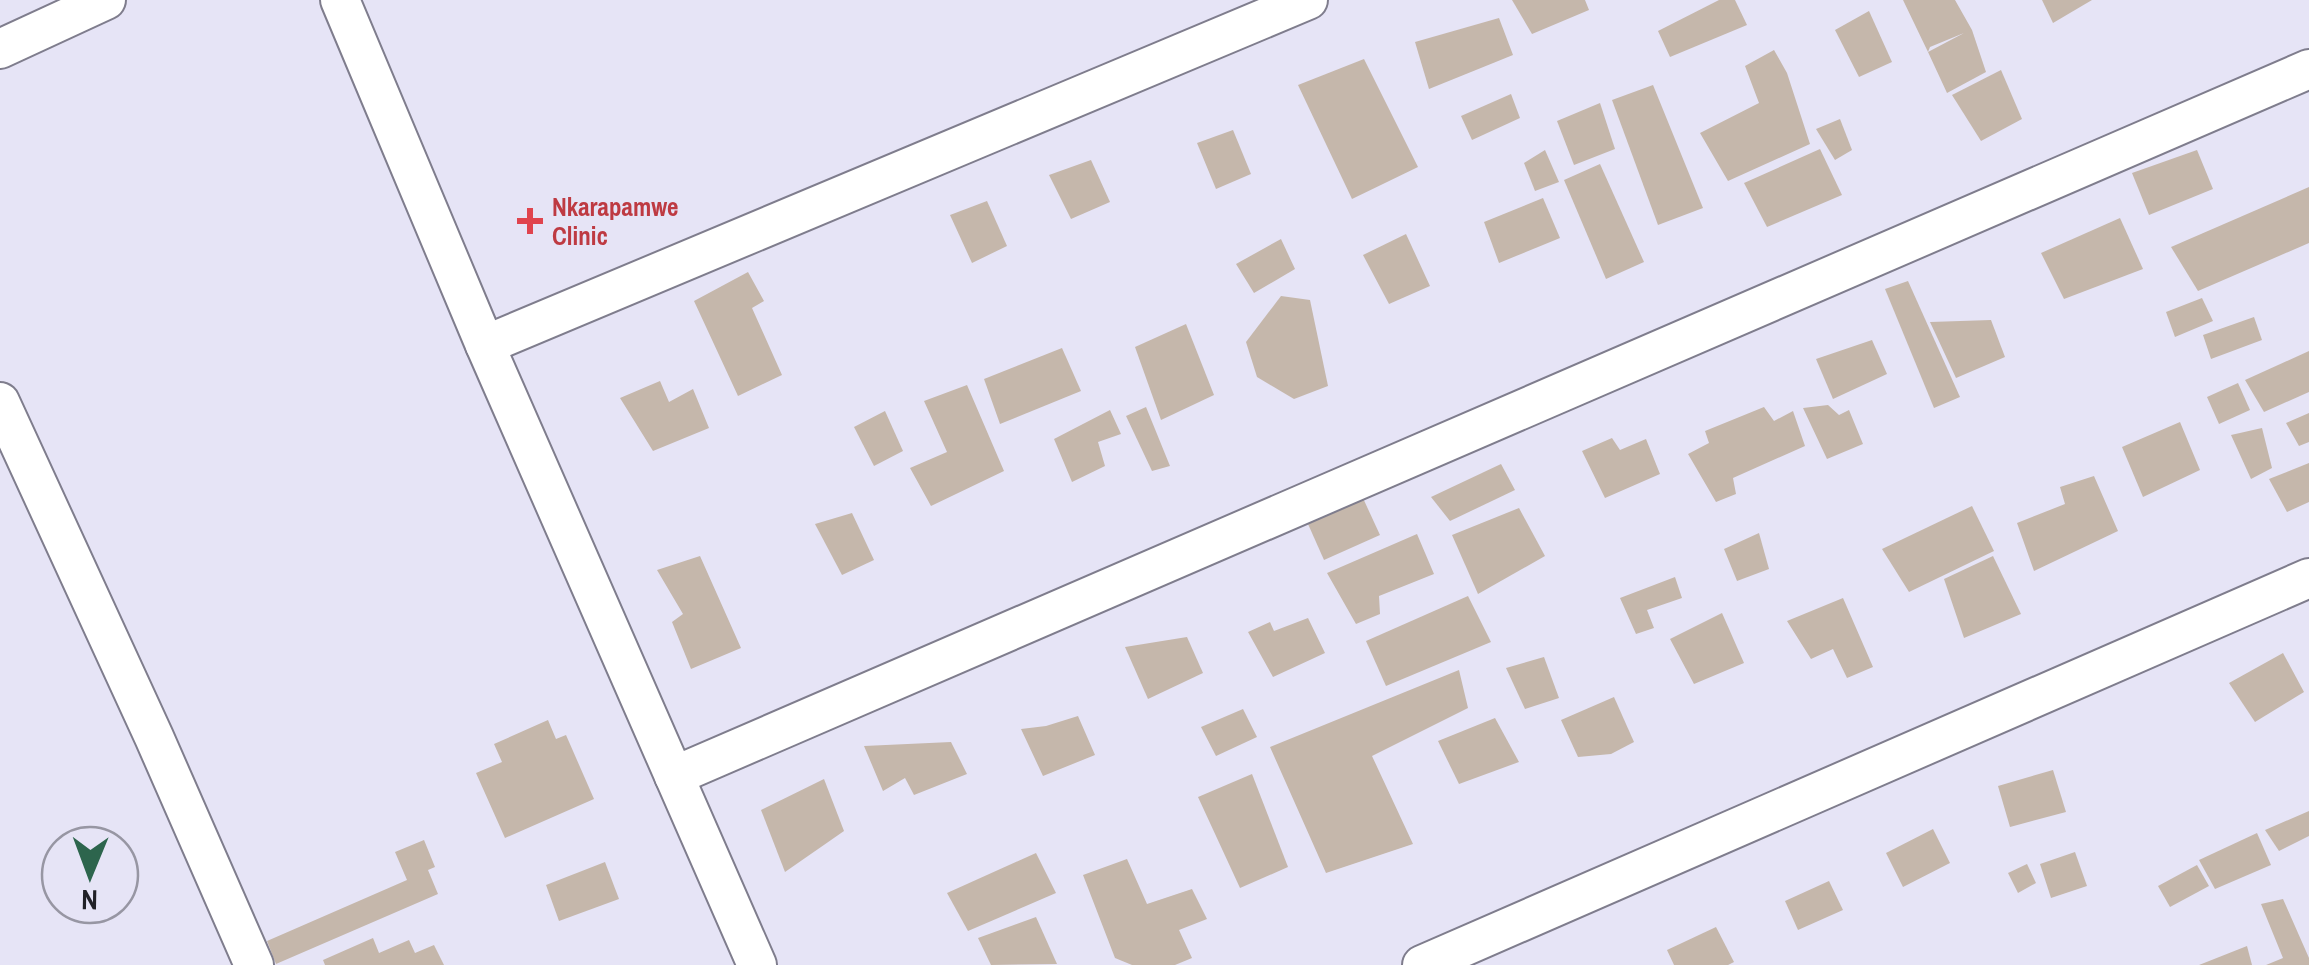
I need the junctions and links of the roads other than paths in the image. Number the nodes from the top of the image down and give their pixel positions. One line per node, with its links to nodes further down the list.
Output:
1 (106, 0): 4 (street)
2 (340, 0): 6 (street)
3 (1308, 0): 6 (street)
4 (0, 48)
5 (2309, 70): 9 (street)
6 (485, 344): 9 (street)
7 (0, 402): 10 (street)
8 (2309, 578): 12 (street)
9 (674, 776): 11 (street)
10 (254, 965)
11 (757, 965)
12 (1422, 965)

